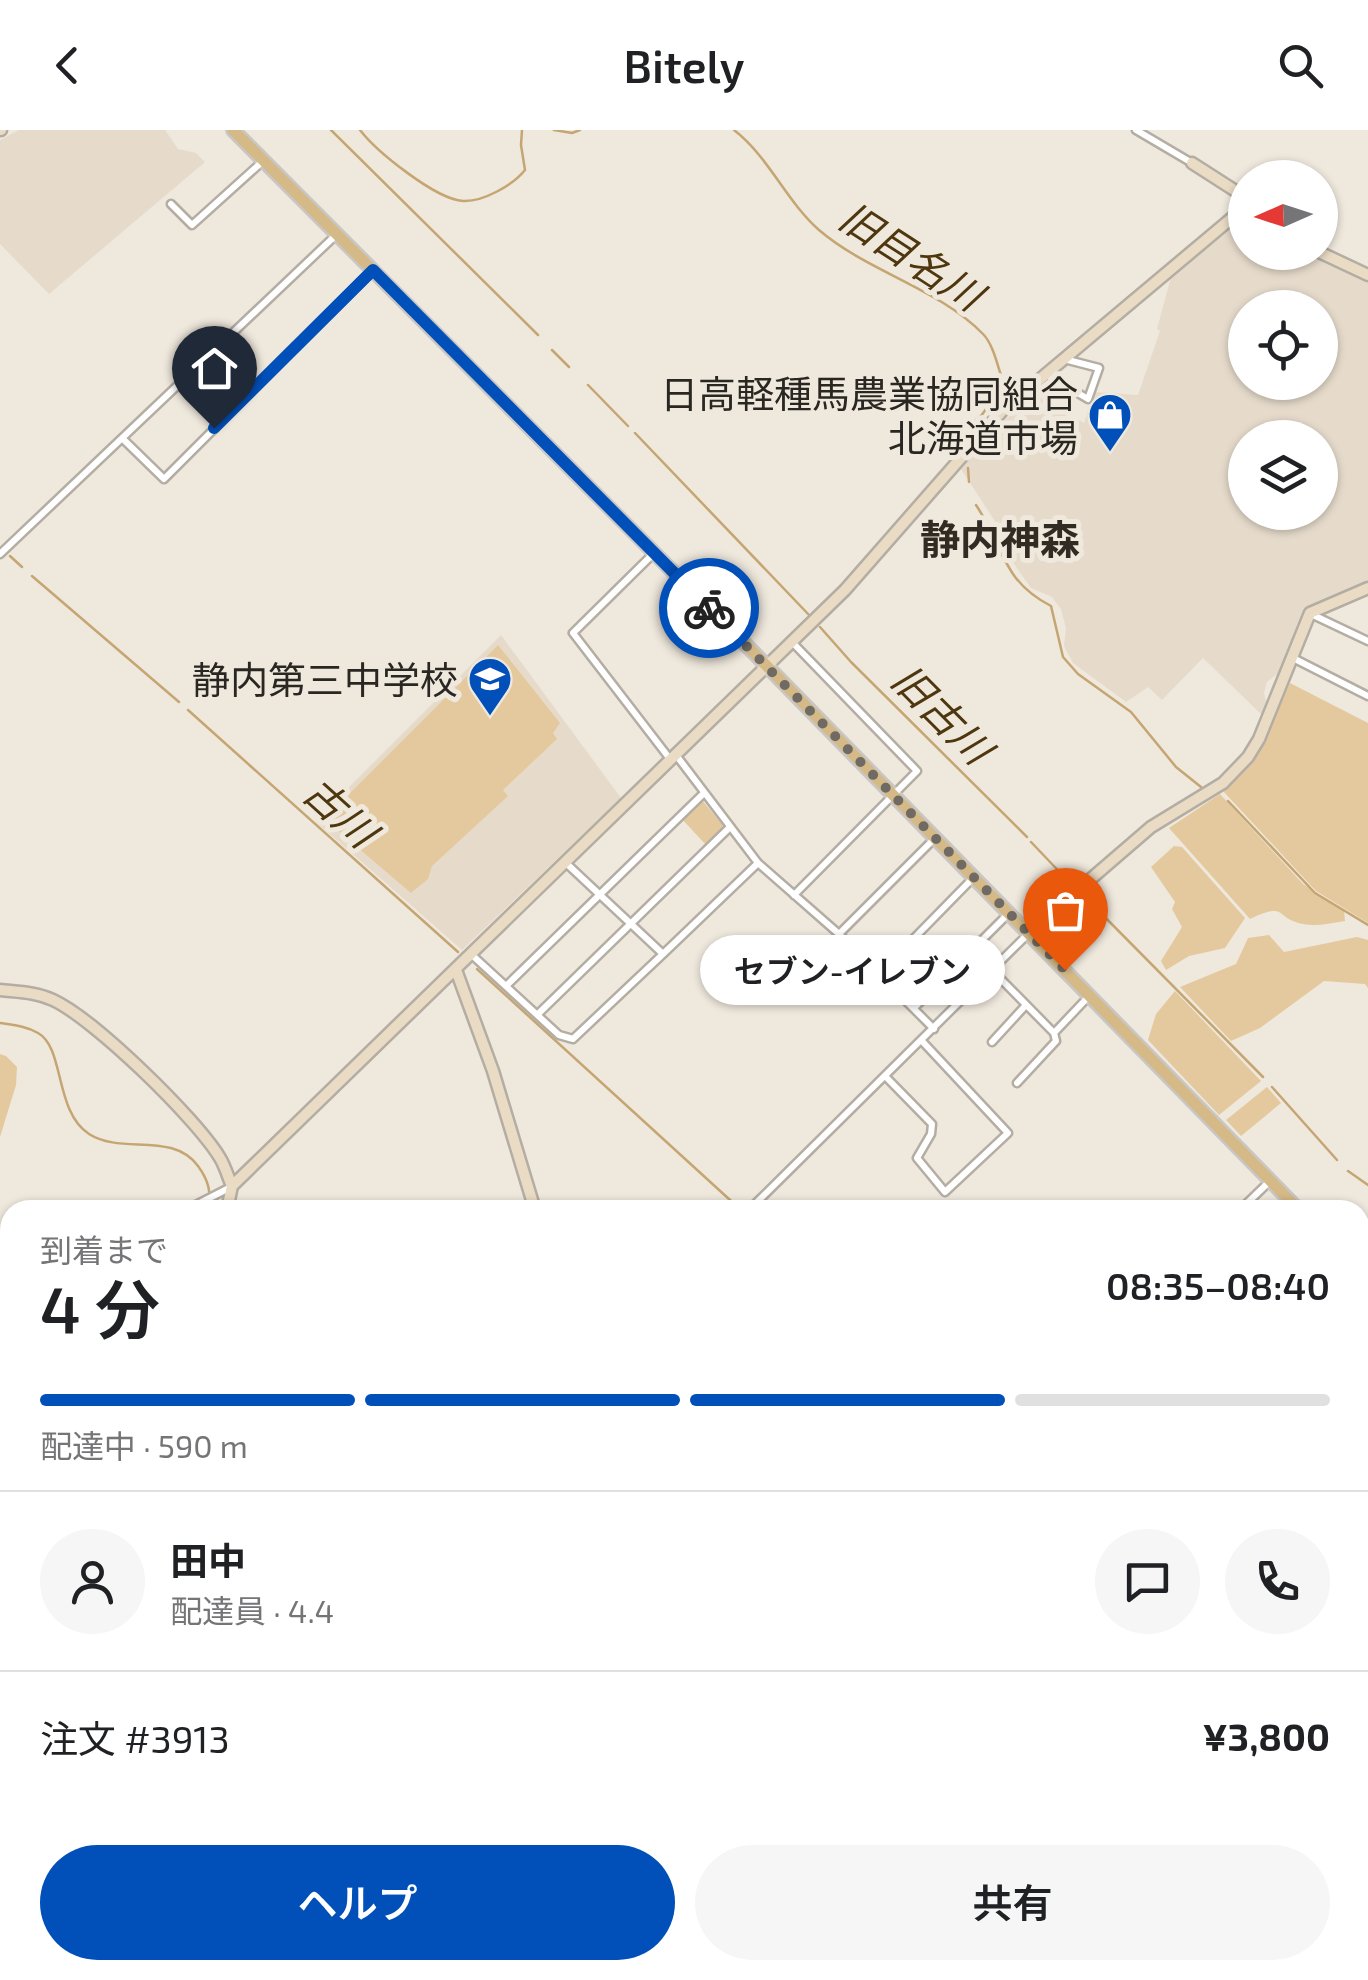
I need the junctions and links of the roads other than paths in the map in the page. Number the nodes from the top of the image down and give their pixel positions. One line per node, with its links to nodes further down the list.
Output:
1 (233, 130): 3 (main road)
2 (1136, 130): 4 (street)
3 (264, 160): 6 (street); 8 (main road)
4 (1192, 163): 5 (street)
5 (1228, 186)
6 (171, 204)
7 (1228, 221): 12 (street)
8 (337, 234): 10 (main road); 14 (street)
9 (1338, 261): 11 (street)
10 (373, 270): 14 (street); 15 (main road)
11 (1368, 276)
12 (1063, 359): 13 (street); 13 (street)
13 (1045, 374): 20 (street)
14 (123, 438): 16 (street)
15 (654, 552): 22 (main road); 24 (street)
16 (0, 554)
17 (1368, 588): 18 (street)
18 (1310, 614): 19 (street); 21 (street)
19 (1368, 641)
20 (792, 642): 22 (street); 26 (street)
21 (1292, 657): 23 (street); 36 (street)
22 (767, 666): 24 (street); 26 (main road)
23 (1368, 696)
24 (674, 758): 25 (street); 29 (street)
25 (704, 793): 27 (street); 32 (street)
26 (894, 795): 28 (main road); 33 (street)
27 (729, 828): 30 (street); 35 (street)
28 (935, 838): 31 (main road); 37 (street)
29 (566, 862): 32 (street); 39 (street)
30 (758, 863): 33 (street); 38 (street)
31 (974, 877): 34 (main road); 42 (street)
32 (600, 894): 35 (street); 43 (street)
33 (794, 895): 37 (street)
34 (1009, 913): 36 (main road); 47 (street)
35 (632, 924): 38 (street); 48 (street)
36 (1028, 933): 41 (street); 45 (main road)
37 (839, 934): 42 (street)
38 (663, 954): 48 (street)
39 (472, 955): 40 (street); 43 (street)
40 (456, 970): 56 (street); 59 (street)
41 (992, 970): 46 (street); 49 (street)
42 (879, 974): 47 (street)
43 (506, 986): 48 (street)
44 (0, 990): 56 (street)
45 (1090, 995): 50 (street); 55 (main road)
46 (1026, 1005): 50 (street); 52 (street)
47 (914, 1008): 49 (street)
48 (537, 1015)
49 (934, 1029): 51 (street)
50 (1054, 1033): 54 (street)
51 (922, 1041): 53 (street); 53 (street)
52 (992, 1042)
53 (885, 1076): 60 (street)
54 (1018, 1083)
55 (1271, 1180): 61 (street); 62 (main road)
56 (232, 1186): 57 (street); 58 (street)
57 (207, 1200)
58 (228, 1200)
59 (532, 1200)
60 (759, 1200)
61 (1250, 1200)
62 (1290, 1200)

